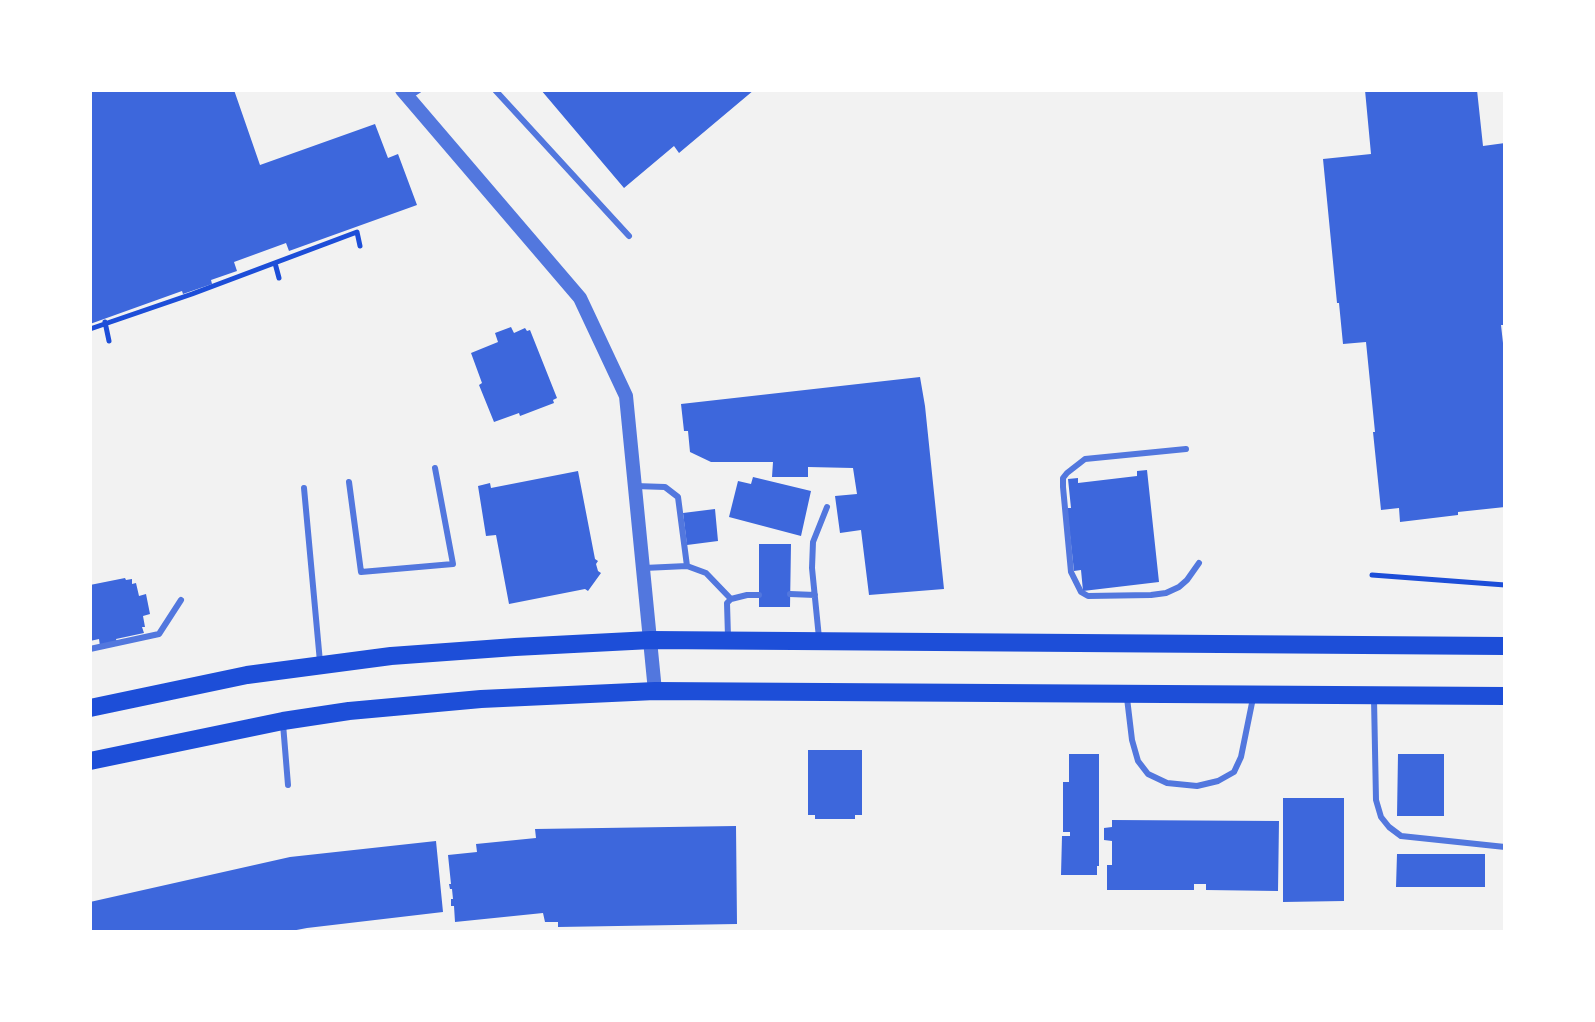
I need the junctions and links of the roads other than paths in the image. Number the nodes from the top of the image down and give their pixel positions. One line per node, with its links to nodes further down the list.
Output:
1 (495, 90): 3 (lane)
2 (410, 92): 7 (street)
3 (629, 236)
4 (1186, 449): 10 (lane)
5 (435, 468): 6 (lane)
6 (349, 482)
7 (635, 486): 11 (lane); 12 (street)
8 (304, 488): 23 (lane)
9 (827, 507): 15 (lane)
10 (1199, 563)
11 (687, 566): 12 (lane); 16 (lane)
12 (644, 568): 18 (street)
13 (790, 594): 15 (lane)
14 (759, 595): 16 (lane)
15 (815, 595): 20 (lane)
16 (731, 599): 19 (lane)
17 (181, 600): 22 (lane)
18 (651, 640): 19 (main road); 23 (main road); 24 (street)
19 (728, 641): 20 (main road)
20 (820, 641): 21 (main road)
21 (1505, 646)
22 (90, 649)
23 (320, 665): 29 (main road)
24 (655, 691): 25 (main road); 30 (main road)
25 (1126, 694): 26 (main road); 26 (lane)
26 (1254, 694): 27 (main road)
27 (1374, 695): 28 (main road); 33 (lane)
28 (1505, 696)
29 (90, 708)
30 (283, 721): 31 (main road); 32 (lane)
31 (90, 761)
32 (288, 785)
33 (1505, 847)

